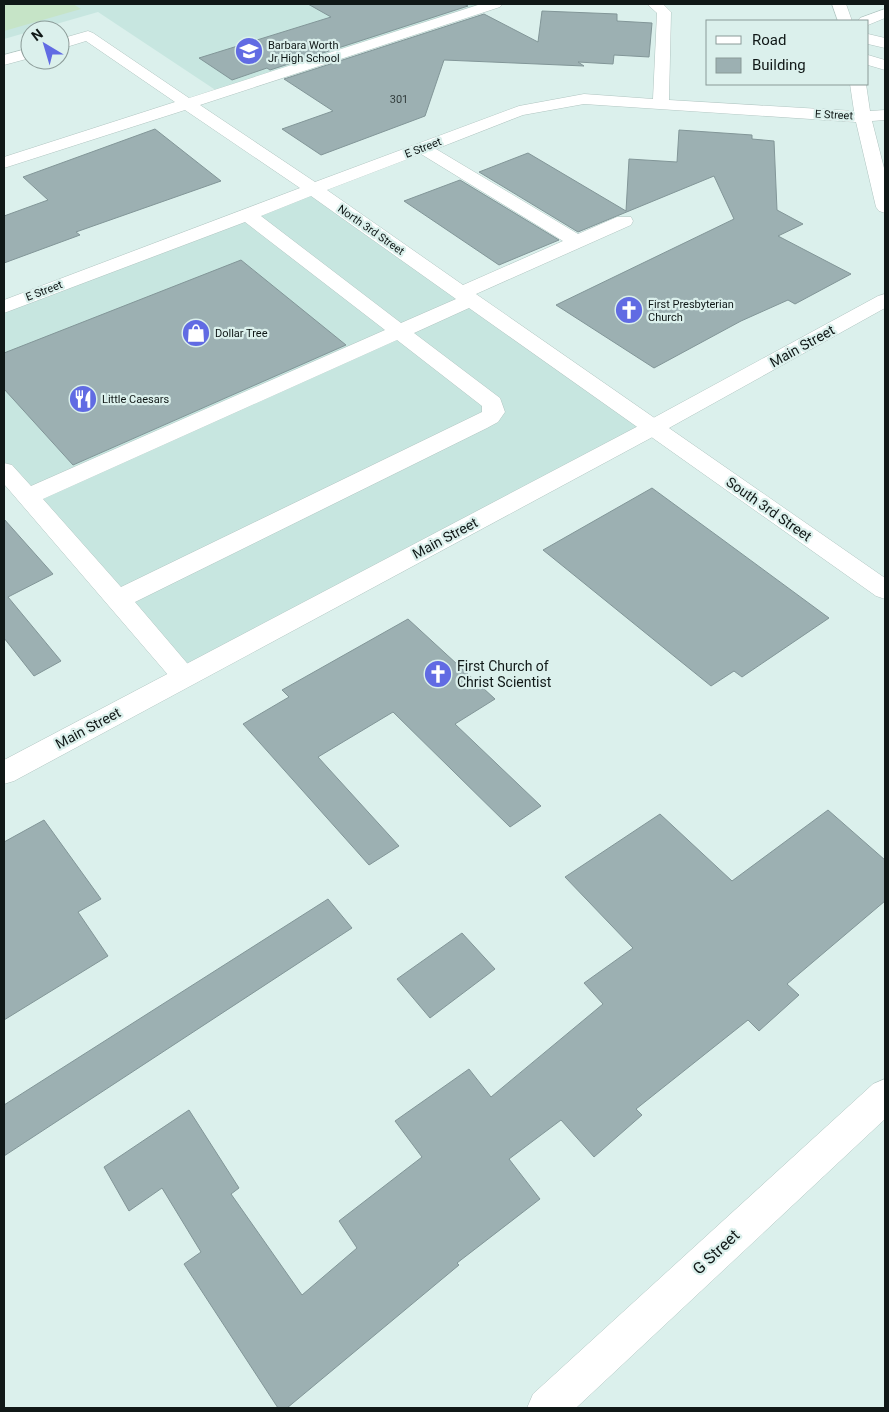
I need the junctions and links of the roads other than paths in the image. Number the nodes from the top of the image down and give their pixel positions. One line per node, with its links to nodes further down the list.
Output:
1 (495, 4): 15 (street)
2 (654, 4): 16 (street)
3 (839, 4): 5 (street)
4 (885, 13): 6 (street)
5 (845, 20)
6 (868, 20)
7 (869, 40): 9 (street)
8 (70, 41): 15 (street, North 3rd Street)
9 (885, 43)
10 (20, 56): 11 (street)
11 (4, 60)
12 (869, 60): 13 (street)
13 (885, 65)
14 (858, 85): 18 (street)
15 (188, 104): 20 (street); 21 (street, North 3rd Street)
16 (661, 104): 18 (street, E Street); 19 (street, E Street)
17 (885, 115): 18 (street, E Street)
18 (863, 117): 22 (street)
19 (423, 148): 21 (street, E Street); 25 (street)
20 (4, 163)
21 (314, 190): 23 (street, E Street); 26 (street, North 3rd Street)
22 (885, 207)
23 (248, 215): 28 (street, E Street); 29 (street)
24 (624, 221): 25 (street)
25 (577, 242): 26 (street)
26 (466, 296): 29 (street); 30 (street, North 3rd Street)
27 (885, 300): 30 (street, Main Street)
28 (4, 307)
29 (400, 332): 31 (street); 33 (street)
30 (652, 428): 32 (street, South 3rd Street); 34 (street, Main Street)
31 (13, 484): 33 (street)
32 (885, 590)
33 (117, 600): 34 (street)
34 (185, 676): 35 (street, Main Street)
35 (4, 773)
36 (885, 1096): 37 (street, G Street)
37 (546, 1408)

